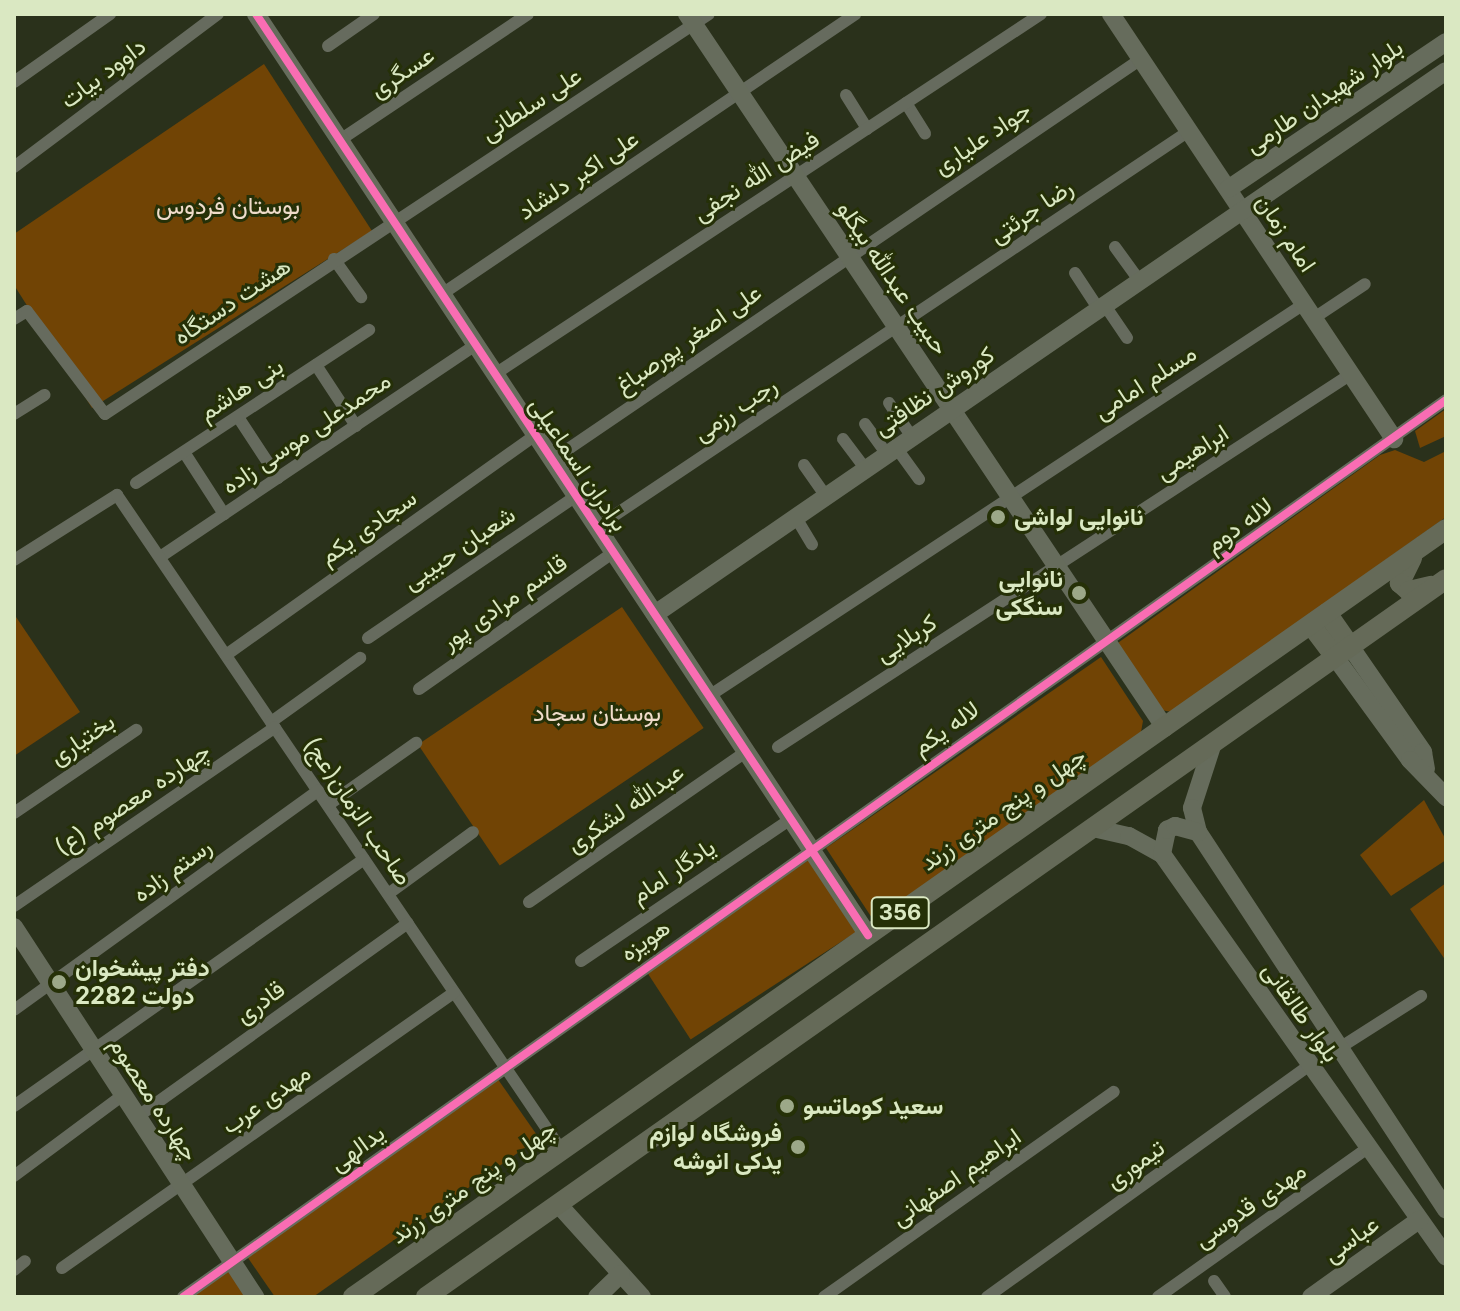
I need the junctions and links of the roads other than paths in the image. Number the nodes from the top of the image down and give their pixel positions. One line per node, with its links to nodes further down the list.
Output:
1 (110, 14): 14 (street)
2 (218, 14): 22 (street, داوود بیات)
3 (256, 14): 21 (street, برادران اسماعیلی)
4 (374, 14): 11 (street)
5 (528, 14): 21 (street, عسگری)
6 (855, 14): 15 (street, علی اکبر دلشاد)
7 (1041, 14): 17 (street, فیض الله نجفی)
8 (1111, 14): 12 (street, امام زمان)
9 (696, 17): 15 (street, حبیب عبدالله بیگلو); 26 (street, علی سلطانی)
10 (1446, 42): 24 (street, بلوار شهیدان طارمی)
11 (328, 46)
12 (1141, 59): 19 (street, امام زمان); 28 (street, جواد علیاری)
13 (1446, 71): 25 (street, بلوار شهیدان طارمی)
14 (14, 82)
15 (739, 92): 23 (street, حبیب عبدالله بیگلو); 33 (street, علی اکبر دلشاد)
16 (846, 95): 18 (street)
17 (906, 103): 18 (street, فیض الله نجفی); 20 (street)
18 (867, 129): 23 (street, فیض الله نجفی)
19 (1189, 131): 24 (street, امام زمان); 38 (street, رضا جرئتی)
20 (925, 133)
21 (340, 140): 26 (street, برادران اسماعیلی)
22 (14, 167)
23 (796, 176): 28 (street, حبیب عبدالله بیگلو); 43 (street, فیض الله نجفی)
24 (1228, 189): 25 (street, امام زمان)
25 (1242, 210): 31 (street, کوروش نظافتی); 36 (street, امام زمان)
26 (393, 220): 29 (street, هشت دستگاه); 33 (street, برادران اسماعیلی)
27 (1115, 247): 31 (street)
28 (848, 254): 38 (street, حبیب عبدالله بیگلو); 58 (street, علی اصغر پورصباغ)
29 (334, 259): 34 (street); 37 (street, هشت دستگاه)
30 (1075, 273): 35 (street)
31 (1139, 280): 35 (street, کوروش نظافتی)
32 (1365, 284): 36 (street, مسلم امامی)
33 (442, 294): 41 (street, برادران اسماعیلی)
34 (361, 297)
35 (1101, 306): 40 (street); 48 (street, کوروش نظافتی)
36 (1309, 311): 44 (street, امام زمان); 66 (street, مسلم امامی)
37 (14, 319)
38 (897, 327): 48 (street, حبیب عبدالله بیگلو); 69 (street, رجب رزمی)
39 (369, 330): 42 (street, بنی هاشم)
40 (1127, 338)
41 (476, 345): 43 (street, برادران اسماعیلی); 52 (street, محمدعلی موسی زاده)
42 (316, 365): 50 (street, بنی هاشم); 52 (street)
43 (495, 374): 53 (street, برادران اسماعیلی)
44 (1351, 374): 55 (street, امام زمان); 76 (street, ابراهیمی)
45 (44, 395): 49 (street)
46 (1446, 400): 55 (street, لاله دوم)
47 (889, 403): 56 (street)
48 (952, 408): 56 (street, کوروش نظافتی); 66 (street, حبیب عبدالله بیگلو)
49 (14, 414)
50 (238, 417): 57 (street, بنی هاشم); 61 (street)
51 (865, 424): 56 (street)
52 (356, 426): 61 (street, محمدعلی موسی زاده)
53 (536, 435): 58 (street, برادران اسماعیلی); 83 (street, سجادی یکم)
54 (843, 439): 60 (street)
55 (1394, 439): 81 (street, لاله دوم)
56 (897, 445): 60 (street, کوروش نظافتی); 62 (street)
57 (184, 452): 63 (street, بنی هاشم); 67 (street)
58 (552, 460): 65 (street, برادران اسماعیلی)
59 (804, 465): 64 (street)
60 (865, 468): 64 (street, کوروش نظافتی)
61 (278, 478): 67 (street, محمدعلی موسی زاده)
62 (919, 479)
63 (136, 483)
64 (825, 495): 68 (street, کوروش نظافتی)
65 (576, 496): 69 (street, برادران اسماعیلی); 80 (street, شعبان حبیبی)
66 (1011, 496): 76 (street, حبیب عبدالله بیگلو); 86 (street)
67 (224, 514): 74 (street, محمدعلی موسی زاده)
68 (795, 516): 72 (street); 78 (street, کوروش نظافتی)
69 (597, 527): 73 (street, برادران اسماعیلی)
70 (1446, 529): 71 (main road, چهل و پنج متری زرند / 356)
71 (1426, 543): 77 (main road); 79 (main road, چهل و پنج متری زرند / 356)
72 (812, 544)
73 (614, 552): 78 (street, برادران اسماعیلی); 85 (street, قاسم مرادی پور)
74 (160, 557): 75 (street, صاحب الزمان(عج)); 83 (street, صاحب الزمان(عج))
75 (14, 560)
76 (1057, 566): 81 (street, حبیب عبدالله بیگلو); 92 (street, کربلایی)
77 (1443, 581): 82 (main road, 356)
78 (655, 614): 86 (street, برادران اسماعیلی)
79 (1319, 619): 82 (main road); 88 (main road, چهل و پنج متری زرند / 356)
80 (368, 638)
81 (1103, 639): 88 (street, حبیب عبدالله بیگلو); 102 (street, لاله یکم)
82 (1343, 652): 91 (main road, 356); 95 (street)
83 (226, 655): 87 (street, صاحب الزمان(عج))
84 (360, 658): 87 (street, چهارده معصوم (ع))
85 (419, 689)
86 (709, 696): 93 (street, برادران اسماعیلی)
87 (273, 725): 94 (street, صاحب الزمان(عج)); 107 (street, چهارده معصوم (ع))
88 (1165, 728): 110 (main road, چهل و پنج متری زرند / 356)
89 (136, 730): 97 (street, بختیاری)
90 (416, 743): 96 (street)
91 (1212, 746): 99 (main road, 356); 101 (street)
92 (778, 747)
93 (746, 752): 98 (street, برادران اسماعیلی); 106 (street, عبدالله لشکری)
94 (318, 791): 96 (street, صاحب الزمان(عج)); 112 (street, رستم زاده)
95 (1446, 797)
96 (328, 805): 104 (street, صاحب الزمان(عج))
97 (14, 813)
98 (791, 819): 102 (street, برادران اسماعیلی); 111 (street, یادگار امام)
99 (1093, 828): 103 (street, بلوار طالقانی); 129 (main road, 356)
100 (473, 832): 105 (street)
101 (1198, 832): 103 (street); 116 (street, بلوار طالقانی)
102 (810, 848): 110 (street, برادران اسماعیلی); 118 (street, هویزه)
103 (1162, 854): 119 (street, بلوار طالقانی)
104 (364, 859): 105 (street, صاحب الزمان(عج)); 117 (street)
105 (388, 894): 108 (street, صاحب الزمان(عج))
106 (529, 902)
107 (14, 906)
108 (408, 923): 113 (street, صاحب الزمان(عج)); 123 (street, قادری)
109 (14, 927): 112 (street, چهارده معصوم)
110 (868, 935): 125 (main road, چهل و پنج متری زرند / 356)
111 (581, 961)
112 (51, 984): 115 (street, رستم زاده); 117 (street, چهارده معصوم)
113 (454, 992): 118 (street, صاحب الزمان(عج)); 127 (street, مهدی عرب)
114 (1421, 996): 116 (street)
115 (14, 1010)
116 (1341, 1047): 128 (street, بلوار طالقانی)
117 (94, 1050): 121 (street, چهارده معصوم); 122 (street)
118 (504, 1066): 125 (street, صاحب الزمان(عج)); 133 (street, یدالهی)
119 (1309, 1066): 124 (street, بلوار طالقانی); 145 (street, تیموری)
120 (1114, 1092): 144 (street, ابراهیم اصفهانی)
121 (123, 1095): 123 (street, چهارده معصوم); 126 (street)
122 (14, 1106)
123 (137, 1117): 127 (street, چهارده معصوم)
124 (1368, 1148): 130 (street, بلوار طالقانی); 146 (street, مهدی قدوسی)
125 (562, 1151): 140 (main road, چهل و پنج متری زرند / 356)
126 (14, 1176)
127 (182, 1186): 133 (street, چهارده معصوم); 134 (street, مهدی عرب)
128 (1444, 1202)
129 (558, 1204): 136 (street); 141 (main road, 356)
130 (1419, 1220): 131 (street, بلوار طالقانی); 148 (street, عباسی)
131 (1446, 1257)
132 (25, 1261): 135 (street)
133 (232, 1263): 138 (street, یدالهی); 139 (street, چهارده معصوم)
134 (62, 1268)
135 (14, 1270)
136 (621, 1274): 142 (street); 143 (street)
137 (1214, 1281): 147 (street)
138 (183, 1297)
139 (255, 1297)
140 (353, 1297)
141 (426, 1297)
142 (597, 1297)
143 (642, 1297)
144 (824, 1297)
145 (987, 1297)
146 (1158, 1297)
147 (1225, 1297)
148 (1311, 1297)

